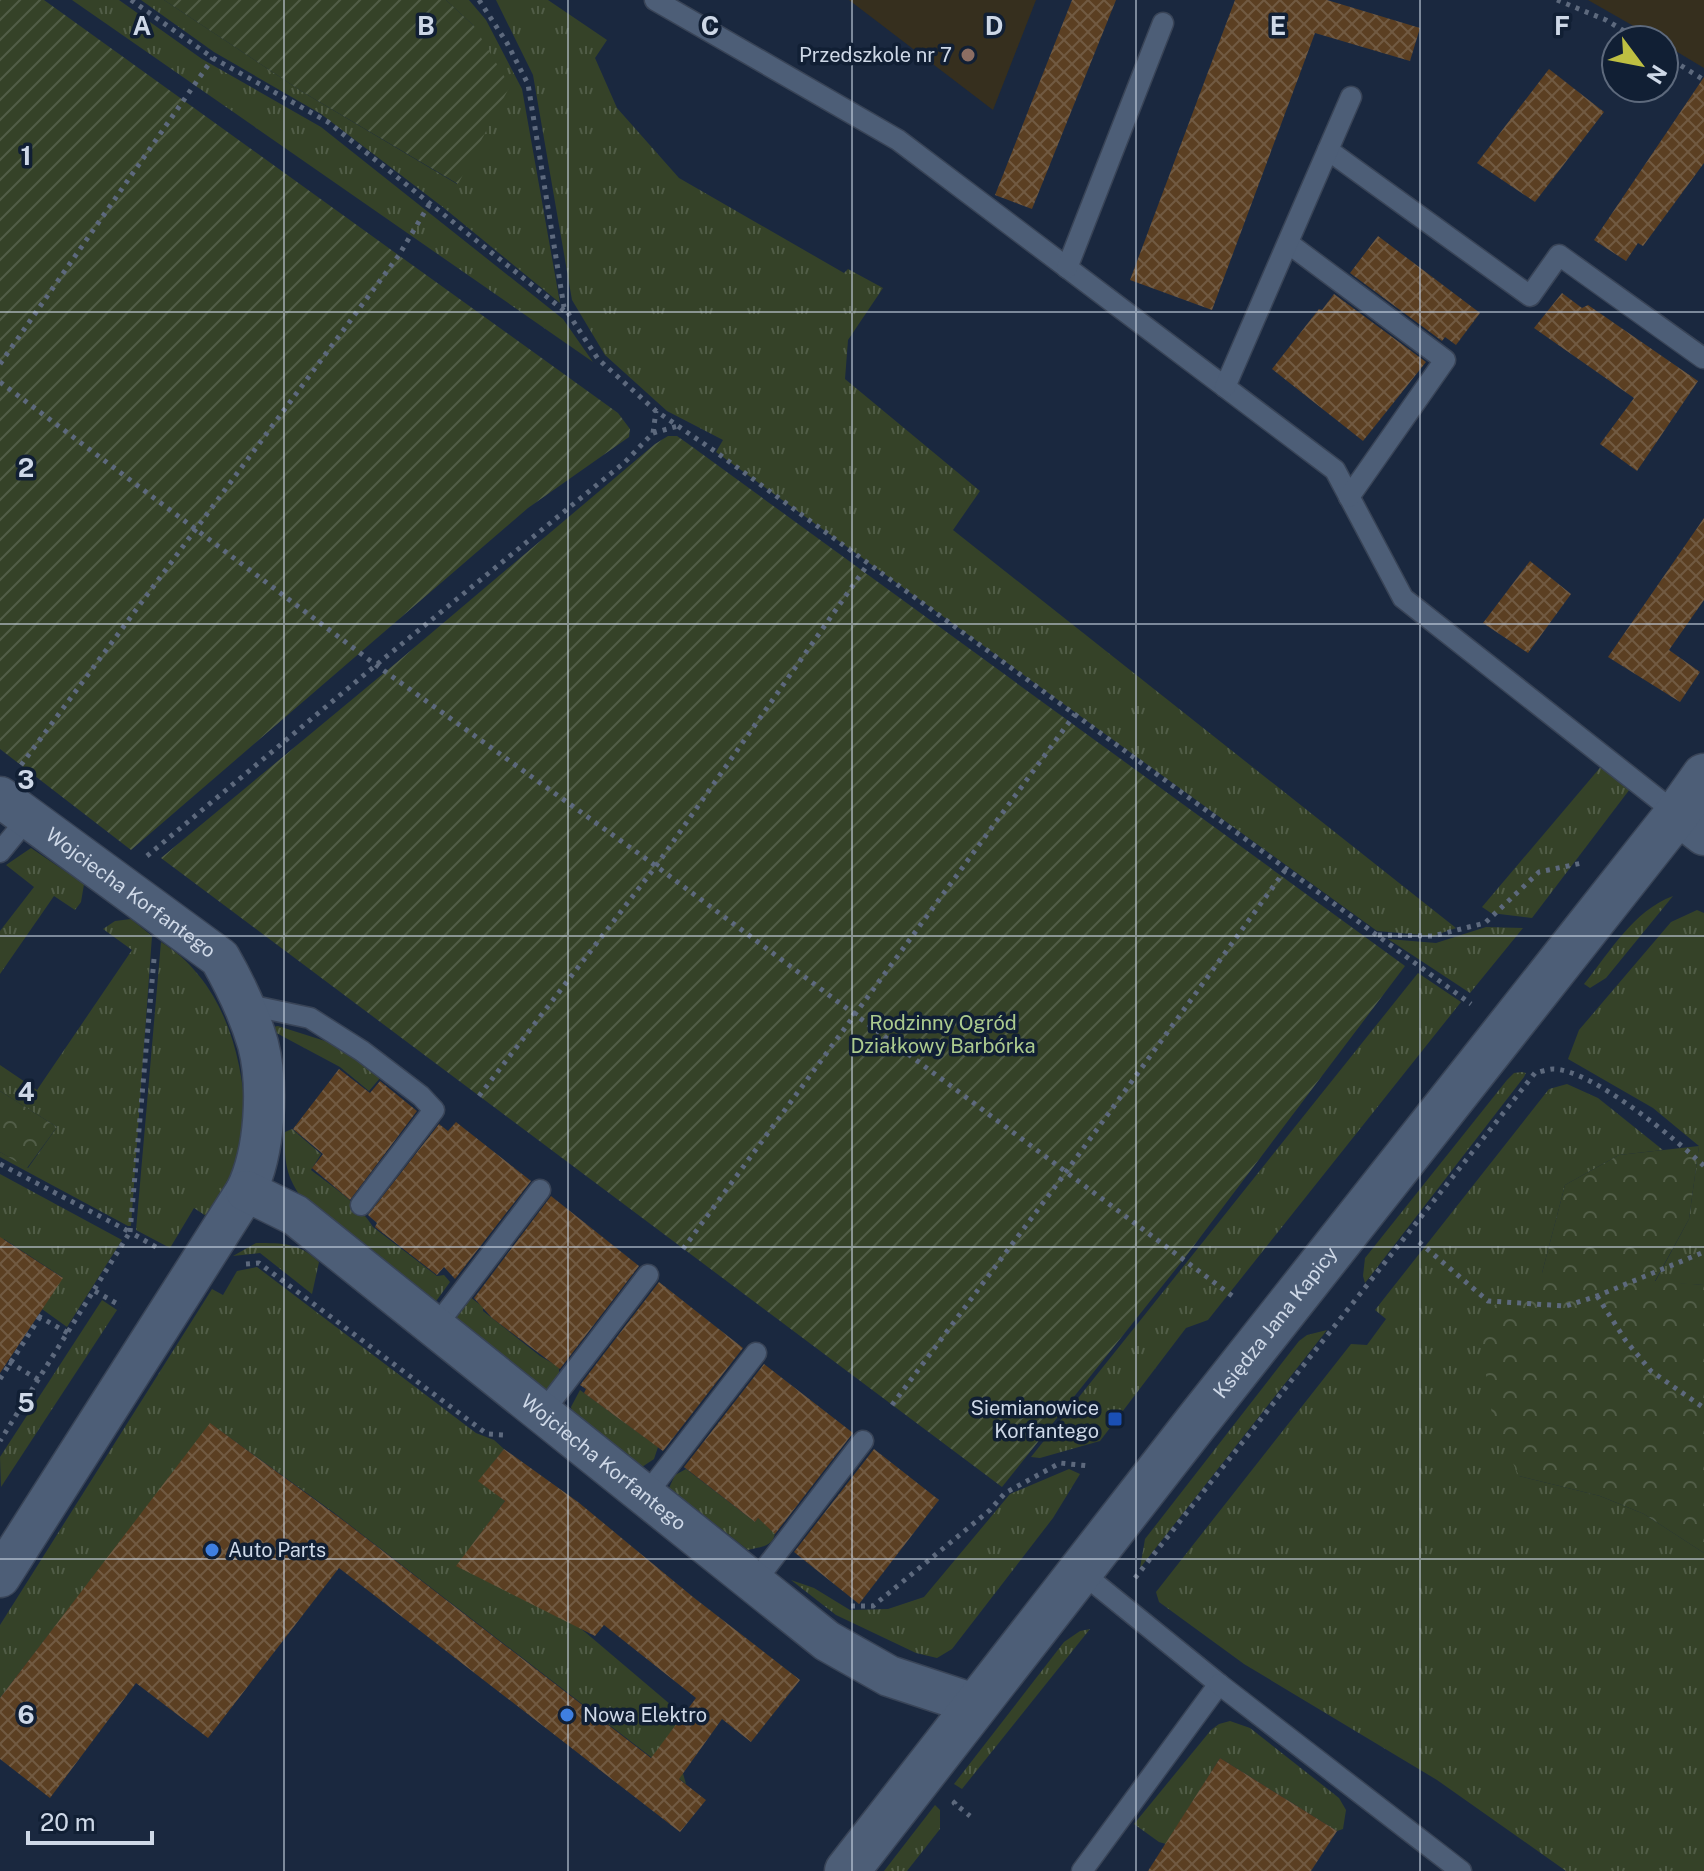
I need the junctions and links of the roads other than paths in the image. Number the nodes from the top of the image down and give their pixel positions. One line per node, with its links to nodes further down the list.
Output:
1 (655, 0): 6 (lane)
2 (1163, 23): 6 (lane)
3 (1351, 97): 4 (lane)
4 (1328, 150): 5 (lane); 7 (lane)
5 (1288, 243): 8 (lane); 9 (lane)
6 (1067, 268): 8 (lane)
7 (1703, 358)
8 (1225, 387): 9 (lane)
9 (1349, 497): 12 (lane)
10 (1704, 776): 12 (street, Księdza Jana Kapicy)
11 (15, 795): 13 (lane); 14 (street, Wojciecha Korfantego)
12 (1690, 824): 24 (street, Księdza Jana Kapicy)
13 (0, 852)
14 (244, 1004): 16 (street, Wojciecha Korfantego); 17 (lane)
15 (540, 1190): 19 (lane)
16 (246, 1191): 19 (street, Wojciecha Korfantego); 25 (street, Wojciecha Korfantego)
17 (361, 1205)
18 (648, 1275): 21 (lane)
19 (436, 1326): 21 (street, Wojciecha Korfantego)
20 (756, 1353): 23 (lane)
21 (543, 1412): 23 (street, Wojciecha Korfantego)
22 (863, 1441): 26 (lane)
23 (645, 1496): 26 (street, Wojciecha Korfantego)
24 (1081, 1572): 27 (lane); 28 (street, Księdza Jana Kapicy)
25 (0, 1577)
26 (754, 1583): 28 (street, Wojciecha Korfantego)
27 (1219, 1684): 29 (lane); 30 (lane)
28 (977, 1705): 31 (street, Księdza Jana Kapicy)
29 (1436, 1863): 32 (lane)
30 (1086, 1870)
31 (847, 1871)
32 (1461, 1871)

